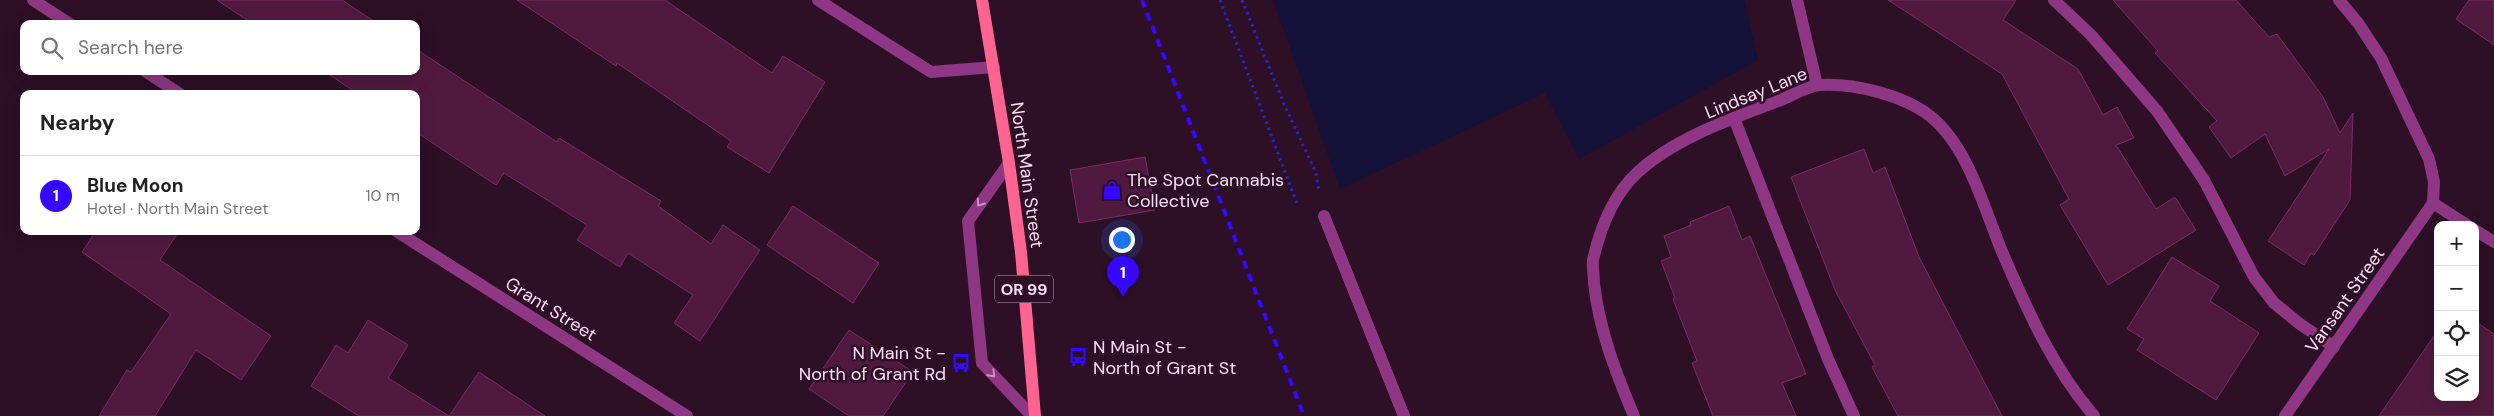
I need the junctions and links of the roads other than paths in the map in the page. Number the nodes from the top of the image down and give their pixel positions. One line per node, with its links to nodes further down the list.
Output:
1 (33, 0): 7 (street)
2 (818, 0): 8 (street)
3 (982, 0): 8 (main road, North Main Street / OR 99)
4 (1797, 0): 10 (street)
5 (2054, 0): 20 (street)
6 (2339, 0): 14 (street)
7 (64, 20)
8 (994, 67): 13 (main road, North Main Street / OR 99)
9 (151, 75): 11 (street)
10 (1817, 85): 12 (street, Lindsay Lane); 26 (street, Lindsay Lane)
11 (174, 90)
12 (1734, 118): 24 (street, Lindsay Lane); 25 (street)
13 (1009, 163): 22 (main road, North Main Street / OR 99); 22 (street, one-way to 22)
14 (2433, 203): 16 (street); 20 (street, Vansant Street)
15 (1324, 216): 23 (street)
16 (2461, 221)
17 (2479, 233): 19 (street)
18 (402, 235): 21 (street, Grant Street)
19 (2494, 242)
20 (2334, 347): 27 (street, Vansant Street)
21 (687, 416)
22 (1034, 416)
23 (1404, 416)
24 (1634, 416)
25 (1854, 416)
26 (2094, 416)
27 (2285, 416)

